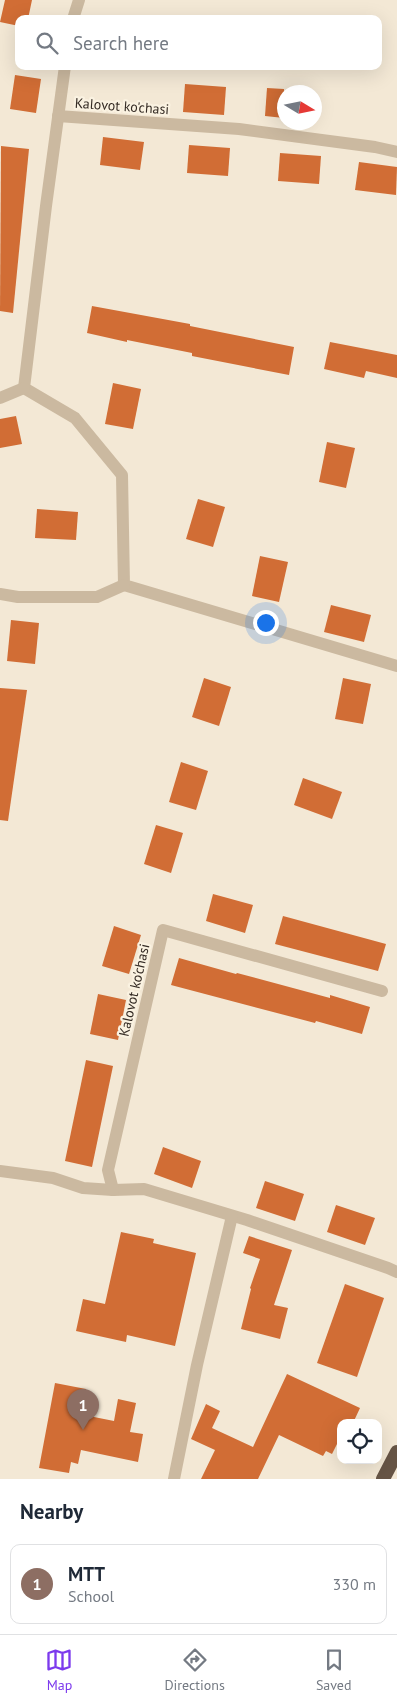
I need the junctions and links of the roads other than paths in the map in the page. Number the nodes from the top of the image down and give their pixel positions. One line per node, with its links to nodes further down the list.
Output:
1 (79, 0): 2 (street)
2 (74, 15)
3 (64, 70): 4 (street)
4 (58, 116): 5 (street, Kalovot ko'chasi); 6 (street, Kalovot ko'chasi)
5 (397, 152)
6 (24, 388): 7 (street); 8 (street)
7 (0, 398)
8 (124, 585): 9 (street); 10 (street)
9 (0, 594)
10 (397, 666)
11 (382, 992): 13 (street, Kalovot ko'chasi)
12 (0, 1171): 13 (street)
13 (113, 1190): 14 (street)
14 (232, 1216): 15 (street); 17 (street)
15 (397, 1272)
16 (397, 1452): 18 (highway)
17 (174, 1479)
18 (383, 1479)

